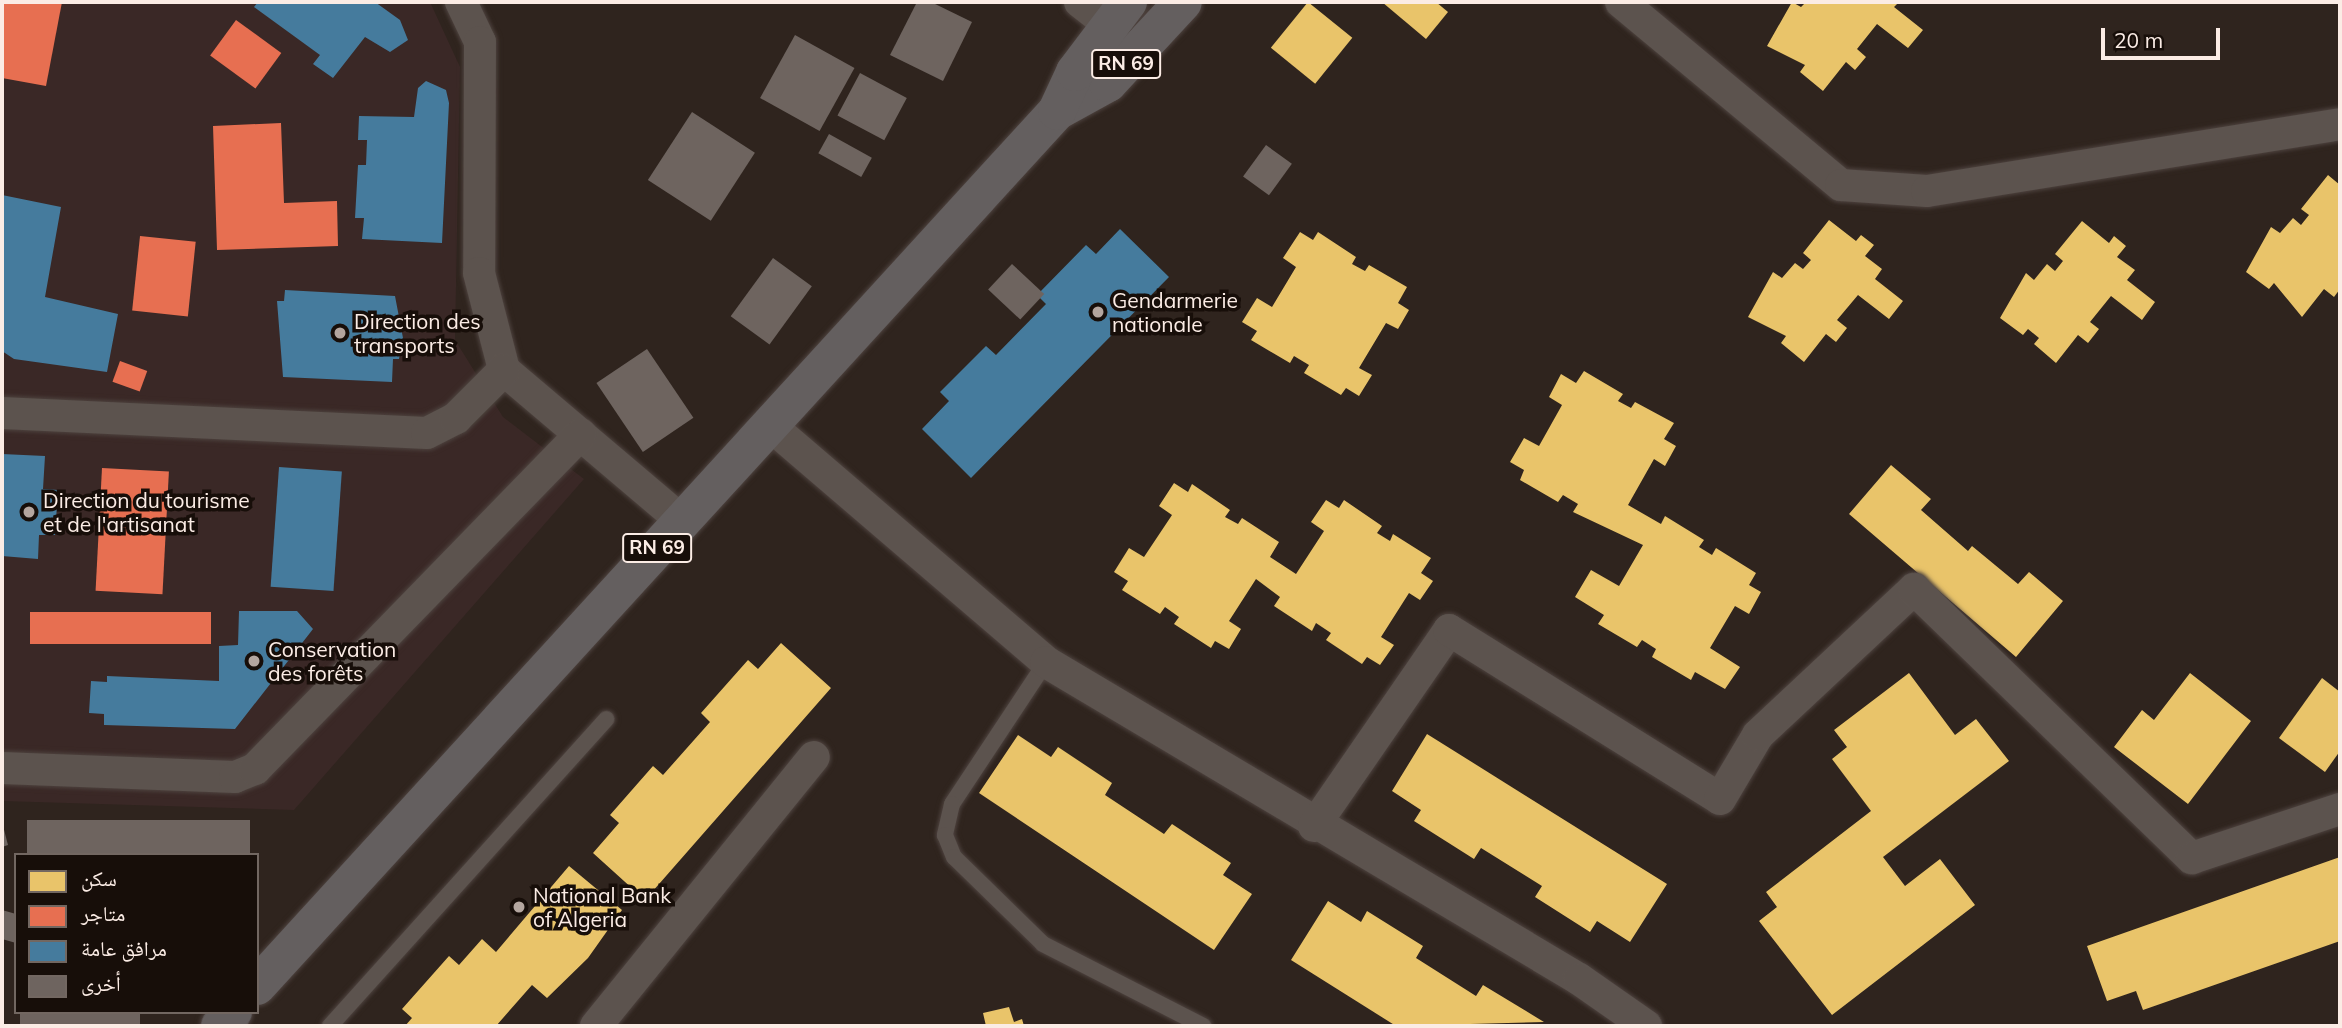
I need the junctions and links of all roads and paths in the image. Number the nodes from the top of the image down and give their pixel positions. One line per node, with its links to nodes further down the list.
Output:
1 (461, 2): 7 (street)
2 (1183, 2): 5 (main road, RN 69)
3 (1621, 2): 6 (street)
4 (1105, 9): 5 (main road, RN 69)
5 (1057, 111): 9 (main road, RN 69)
6 (2340, 124)
7 (505, 370): 8 (street); 10 (street)
8 (2, 412)
9 (772, 426): 11 (main road, RN 69); 12 (street)
10 (581, 434): 11 (street); 15 (street)
11 (682, 521): 18 (main road, RN 69)
12 (1046, 662): 17 (street); 21 (lane)
13 (606, 719): 19 (lane)
14 (814, 757): 20 (street)
15 (2, 768)
16 (2340, 809): 17 (street)
17 (1314, 826): 22 (street)
18 (259, 984)
19 (330, 1026)
20 (596, 1026)
21 (1203, 1026)
22 (1646, 1026)

